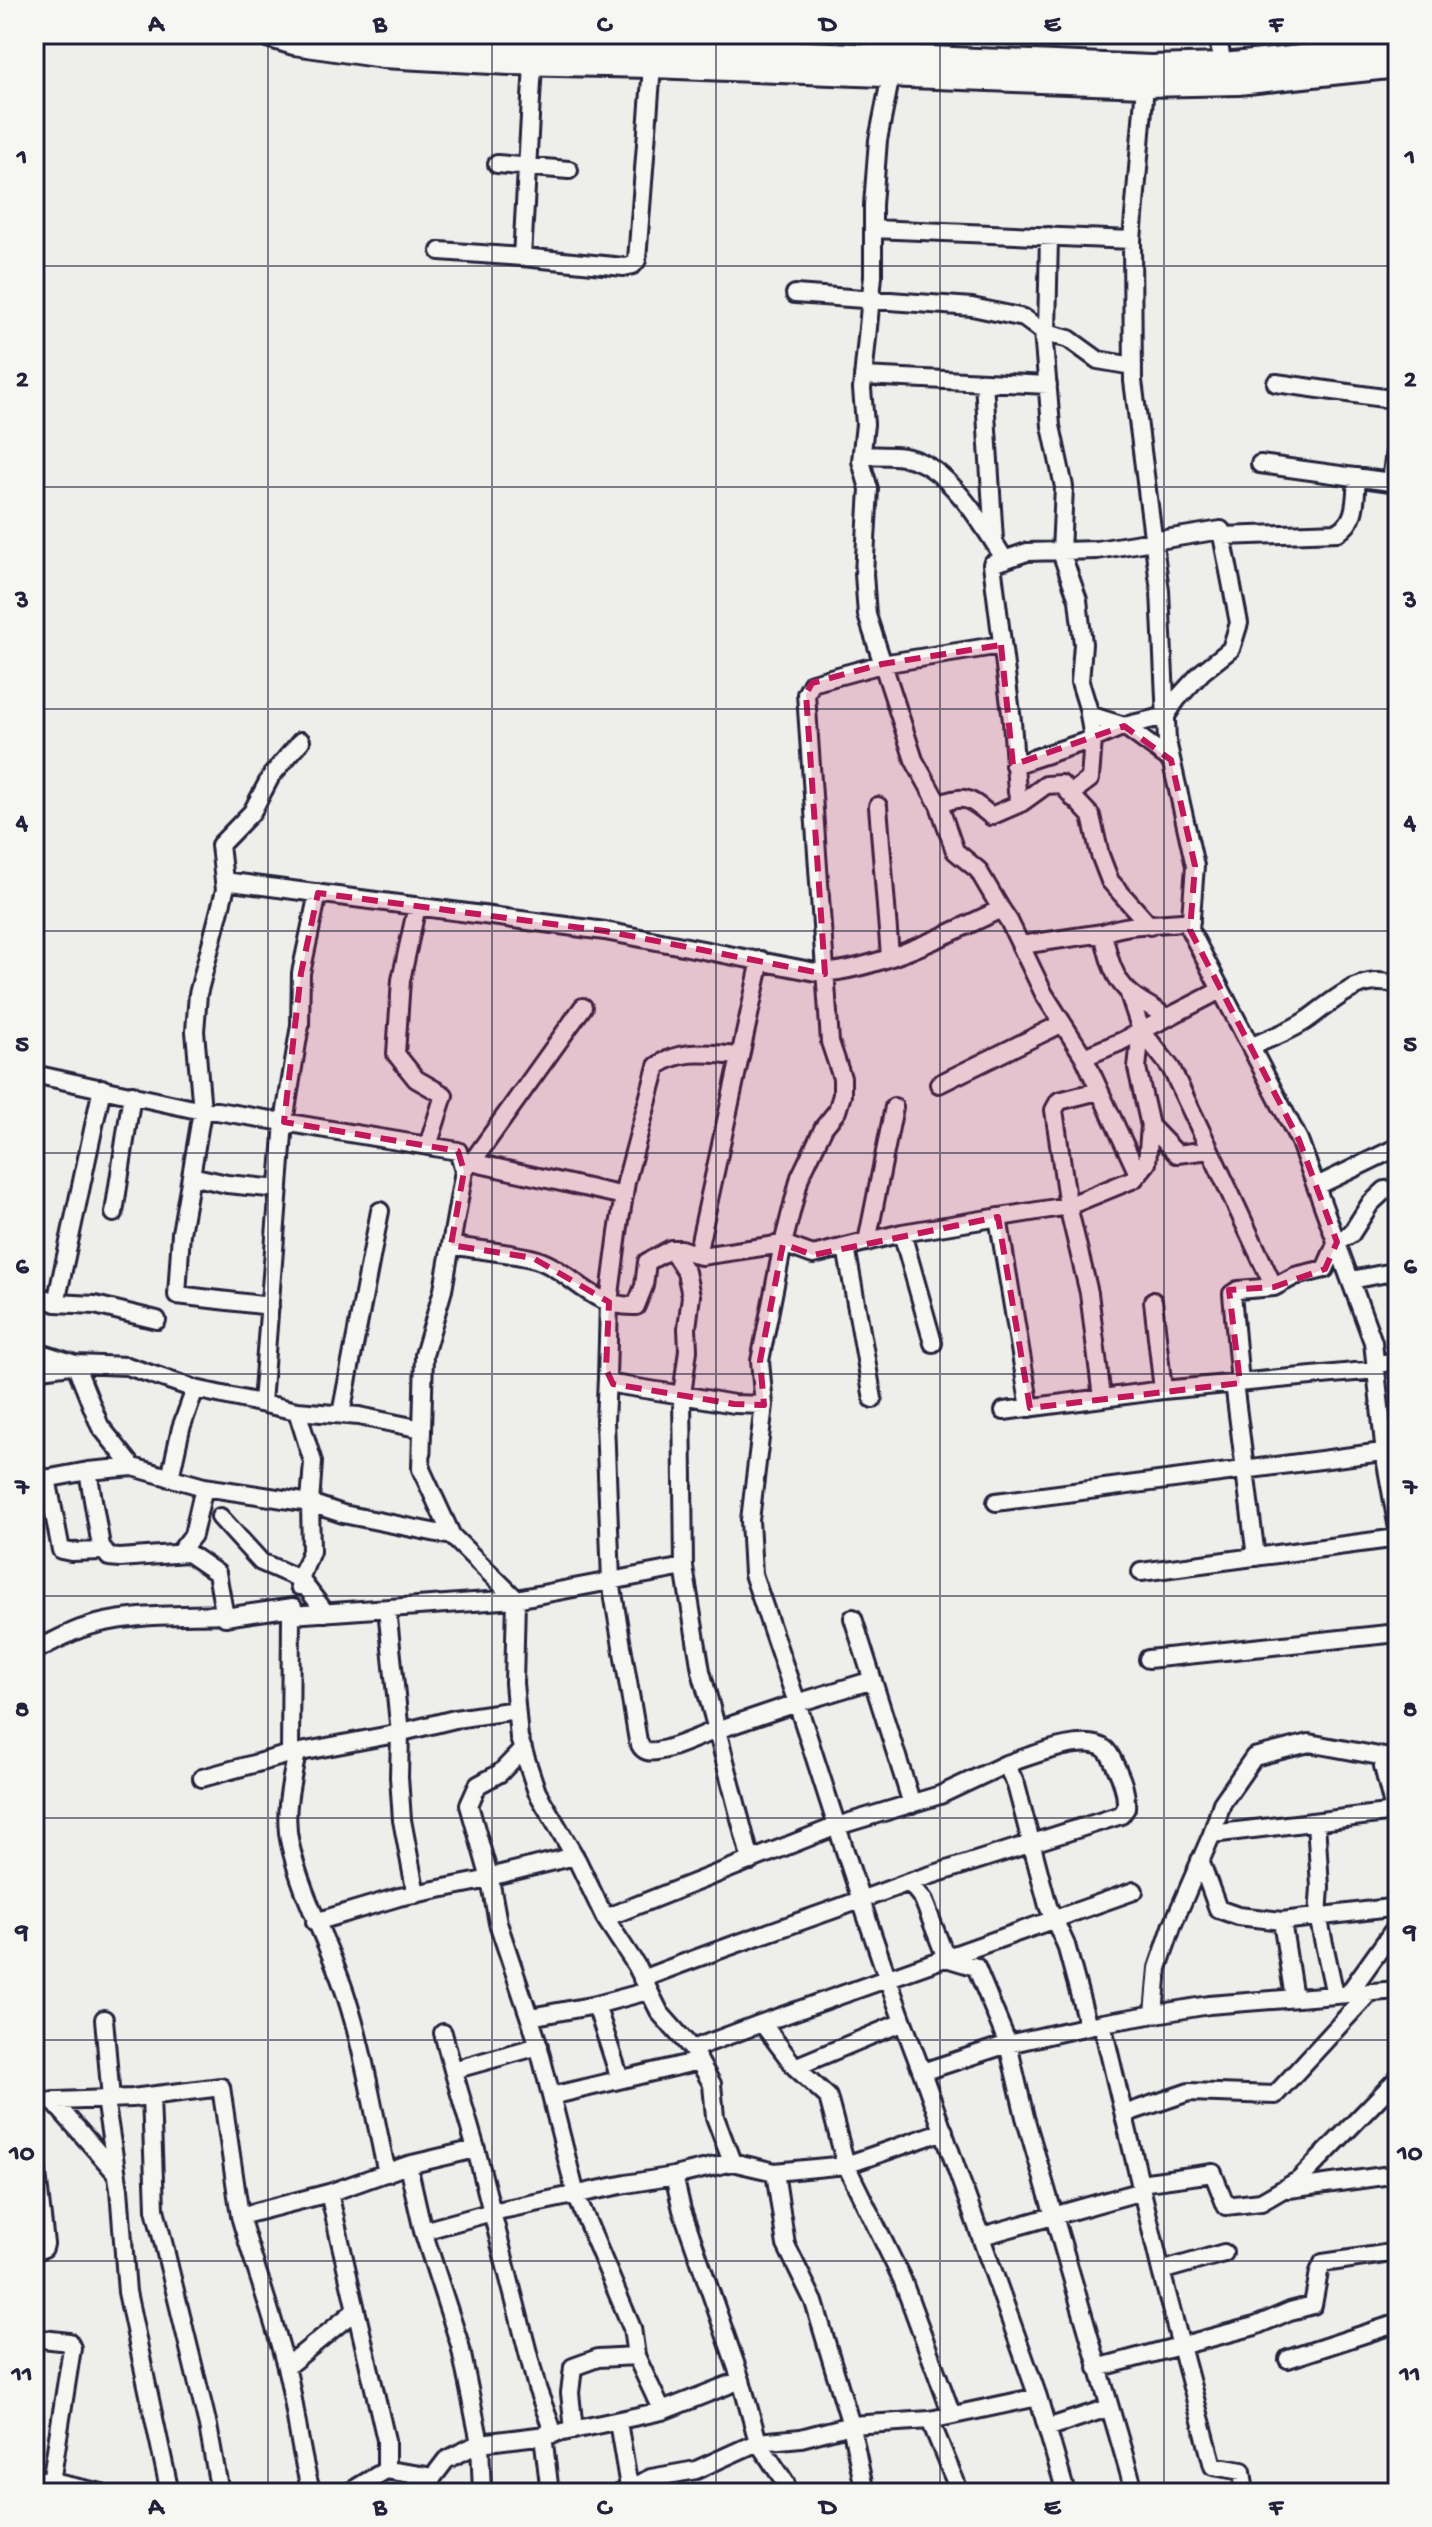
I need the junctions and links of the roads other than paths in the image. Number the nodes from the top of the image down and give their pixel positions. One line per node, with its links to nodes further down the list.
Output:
1 (264, 34): 3 (main road)
2 (1217, 34): 7 (street)
3 (353, 39): 4 (main road); 6 (main road)
4 (510, 40): 7 (main road)
5 (1398, 47): 7 (main road)
6 (533, 64): 8 (main road); 13 (street)
7 (1223, 65)
8 (652, 66): 10 (main road); 19 (street)
9 (1398, 66): 11 (main road)
10 (891, 75): 11 (main road); 15 (street)
11 (1145, 85): 17 (street)
12 (497, 164): 13 (street)
13 (529, 166): 14 (street); 19 (street)
14 (569, 170)
15 (873, 229): 16 (street); 21 (street)
16 (1049, 236): 17 (street); 22 (street)
17 (1132, 240): 23 (street)
18 (440, 251): 19 (street)
19 (522, 257)
20 (795, 294): 21 (street)
21 (871, 299): 22 (street); 24 (street)
22 (1045, 332): 23 (street); 27 (street)
23 (1133, 366): 35 (street)
24 (863, 376): 25 (street); 30 (street)
25 (984, 382): 27 (street); 36 (street)
26 (1276, 383): 28 (street)
27 (1048, 385): 37 (street)
28 (1398, 400)
29 (1398, 428): 33 (street)
30 (862, 455): 36 (street); 40 (street)
31 (1260, 464): 32 (street)
32 (1357, 477): 33 (street); 34 (street)
33 (1394, 482)
34 (1222, 536): 35 (street); 42 (street)
35 (1154, 541): 37 (street); 42 (street)
36 (994, 542): 38 (street)
37 (1061, 552): 38 (street); 41 (street)
38 (1005, 560): 39 (street)
39 (1001, 645): 40 (street); 47 (street)
40 (882, 664): 50 (street); 62 (street)
41 (1089, 715): 43 (street); 44 (street)
42 (1166, 716): 43 (street); 46 (street)
43 (1124, 726): 44 (street); 46 (street)
44 (1093, 739): 47 (street); 48 (street)
45 (301, 741): 52 (street)
46 (1171, 760): 56 (street)
47 (1014, 765): 49 (street)
48 (1073, 798): 49 (street); 57 (street)
49 (1021, 803): 50 (street)
50 (939, 805): 55 (street)
51 (878, 806): 60 (street)
52 (224, 881): 53 (street); 79 (street)
53 (318, 893): 54 (street); 80 (street)
54 (417, 906): 61 (street); 82 (street)
55 (1001, 909): 59 (street); 60 (street)
56 (1191, 921): 57 (street); 64 (street)
57 (1150, 926): 58 (street)
58 (1103, 933): 59 (street); 65 (street)
59 (1021, 945): 68 (street)
60 (890, 956): 62 (street)
61 (761, 960): 62 (street); 71 (street)
62 (825, 972): 100 (street)
63 (1398, 985): 70 (street)
64 (1221, 990): 67 (street); 70 (street)
65 (1129, 994): 67 (street); 69 (street)
66 (583, 1007): 86 (street)
67 (1166, 1018): 69 (street)
68 (1061, 1024): 72 (street); 74 (street)
69 (1141, 1030): 72 (street); 81 (street); 84 (street)
70 (1251, 1047): 89 (street)
71 (740, 1056): 92 (street); 104 (street)
72 (1084, 1057): 76 (street)
73 (34, 1074): 75 (street)
74 (939, 1084)
75 (102, 1088): 77 (street); 111 (street)
76 (1098, 1091): 87 (street); 93 (street)
77 (132, 1094): 79 (street); 95 (street)
78 (894, 1107): 98 (street)
79 (202, 1111): 80 (street); 88 (street)
80 (284, 1122): 82 (street); 90 (street)
81 (1150, 1126): 85 (street); 87 (street)
82 (428, 1146): 86 (street)
83 (1398, 1147): 89 (street)
84 (1210, 1150): 85 (street); 107 (street)
85 (1177, 1154): 87 (street)
86 (466, 1161): 92 (street); 101 (street)
87 (1142, 1168): 93 (street)
88 (191, 1176): 90 (street); 112 (street)
89 (1317, 1186): 99 (street)
90 (279, 1189): 112 (street)
91 (1398, 1189): 99 (street)
92 (624, 1196): 110 (street)
93 (1068, 1206): 96 (street); 125 (street)
94 (380, 1211): 132 (street)
95 (114, 1213)
96 (998, 1217): 97 (street); 129 (street)
97 (902, 1233): 98 (street); 114 (street)
98 (867, 1242): 102 (street)
99 (1337, 1242): 106 (street); 107 (street)
100 (783, 1244): 102 (street); 104 (street); 128 (street)
101 (451, 1245): 110 (street); 133 (street)
102 (846, 1247): 126 (street)
103 (671, 1249): 104 (street); 110 (street); 124 (street)
104 (697, 1255)
105 (1398, 1271): 106 (street)
106 (1351, 1280): 118 (street)
107 (1274, 1287): 121 (street)
108 (34, 1294): 111 (street)
109 (1153, 1301): 123 (street)
110 (609, 1302): 120 (street)
111 (56, 1303): 113 (street)
112 (270, 1306): 127 (street)
113 (157, 1320)
114 (933, 1343)
115 (34, 1351): 117 (street)
116 (1398, 1360): 118 (street)
117 (75, 1364): 119 (street); 122 (street); 135 (street)
118 (1376, 1368): 121 (street); 134 (street)
119 (34, 1370)
120 (607, 1378): 124 (street); 153 (street)
121 (1237, 1383): 123 (street); 136 (street)
122 (195, 1389): 127 (street); 138 (street)
123 (1163, 1390): 125 (street)
124 (682, 1395): 128 (street); 150 (street)
125 (1102, 1398): 129 (street)
126 (873, 1399)
127 (262, 1403): 130 (street)
128 (764, 1405): 164 (street)
129 (1030, 1408): 131 (street)
130 (297, 1411): 132 (street); 142 (street)
131 (1004, 1411)
132 (341, 1414): 133 (street)
133 (422, 1429): 145 (street)
134 (1391, 1451): 136 (street); 144 (street)
135 (133, 1467): 137 (street); 138 (street)
136 (1245, 1469): 141 (street); 149 (street)
137 (88, 1471): 139 (street); 147 (street)
138 (170, 1478): 140 (street)
139 (41, 1480): 147 (street)
140 (204, 1487): 142 (street); 148 (street)
141 (996, 1502)
142 (310, 1503): 145 (street); 152 (street)
143 (220, 1517): 152 (street)
144 (1398, 1529)
145 (452, 1536): 154 (street)
146 (1398, 1538): 149 (street)
147 (102, 1551): 148 (street)
148 (187, 1553): 158 (street)
149 (1256, 1557): 151 (street)
150 (684, 1567): 153 (street); 166 (street)
151 (1141, 1572)
152 (300, 1579): 156 (street); 157 (street)
153 (611, 1581): 154 (street); 166 (street)
154 (516, 1599): 155 (street); 165 (street)
155 (387, 1609): 157 (street); 167 (street)
156 (292, 1611): 157 (street); 158 (street); 169 (street)
157 (326, 1613)
158 (224, 1614): 161 (street)
159 (853, 1618): 163 (street)
160 (1398, 1633): 162 (street)
161 (34, 1651)
162 (1148, 1659)
163 (873, 1680): 164 (street); 173 (street)
164 (797, 1703): 166 (street); 176 (street)
165 (516, 1710): 167 (street); 168 (street)
166 (717, 1730): 181 (street)
167 (400, 1733): 169 (street); 185 (street)
168 (523, 1749): 179 (street); 182 (street)
169 (294, 1753): 172 (street); 192 (street)
170 (1394, 1753): 174 (street); 177 (street)
171 (1006, 1764): 173 (street); 178 (street); 178 (street)
172 (202, 1778)
173 (912, 1804): 176 (street)
174 (1396, 1819): 175 (street)
175 (1316, 1822): 177 (street); 188 (street)
176 (837, 1826): 181 (street); 186 (street)
177 (1212, 1834): 180 (street)
178 (1031, 1844): 183 (street); 190 (street)
179 (575, 1856): 182 (street); 189 (street)
180 (1200, 1860): 191 (street); 202 (street)
181 (751, 1861): 189 (street)
182 (490, 1878): 185 (street); 203 (street)
183 (909, 1882): 186 (street); 194 (street)
184 (1134, 1891): 190 (street)
185 (416, 1894): 192 (street)
186 (861, 1901): 195 (street); 196 (street)
187 (1398, 1907): 188 (street)
188 (1318, 1916): 191 (street); 199 (street)
189 (605, 1918): 196 (street)
190 (1055, 1920): 194 (street); 207 (street)
191 (1282, 1921): 200 (street)
192 (315, 1922): 231 (street)
193 (1398, 1924): 199 (street)
194 (946, 1958): 195 (street); 209 (street)
195 (885, 1978): 205 (street); 206 (street)
196 (645, 1985): 201 (street); 211 (street)
197 (1398, 1990): 198 (street)
198 (1369, 1993): 199 (street); 222 (street)
199 (1341, 1994): 200 (street)
200 (1294, 1998): 202 (street)
201 (596, 2005): 203 (street); 216 (street)
202 (1154, 2014): 207 (street)
203 (530, 2017): 210 (street)
204 (104, 2019): 219 (street)
205 (903, 2022): 212 (street); 214 (street)
206 (762, 2023): 211 (street); 212 (street)
207 (1095, 2025): 209 (street); 222 (street)
208 (443, 2033): 213 (street)
209 (1008, 2044): 214 (street); 240 (street)
210 (539, 2046): 213 (street); 218 (street)
211 (695, 2055): 216 (street); 226 (street)
212 (795, 2067): 228 (street)
213 (453, 2070): 225 (street)
214 (922, 2072): 223 (street)
215 (1398, 2078): 235 (street)
216 (620, 2079): 218 (street)
217 (151, 2096): 219 (street); 239 (street); 274 (street)
218 (551, 2096): 237 (street)
219 (108, 2099): 220 (street); 230 (street)
220 (53, 2101): 221 (street); 230 (street)
221 (34, 2102)
222 (1124, 2114): 234 (street)
223 (944, 2131): 228 (street); 242 (street)
224 (34, 2147): 243 (street)
225 (476, 2149): 227 (street); 238 (street)
226 (732, 2162): 229 (street); 233 (street)
227 (408, 2165): 231 (street); 241 (street)
228 (846, 2165): 229 (street); 259 (street)
229 (775, 2172): 262 (street)
230 (116, 2173): 273 (street)
231 (387, 2173): 236 (street)
232 (1398, 2174): 235 (street)
233 (674, 2176): 237 (street); 255 (street)
234 (1141, 2187): 235 (street); 240 (street); 246 (street)
235 (1281, 2190)
236 (329, 2193): 239 (street); 247 (street)
237 (576, 2195): 238 (street); 251 (street)
238 (492, 2212): 241 (street); 265 (street)
239 (240, 2216): 253 (street)
240 (1055, 2216): 242 (street); 254 (street)
241 (423, 2231): 267 (street)
242 (982, 2236): 256 (street)
243 (34, 2252)
244 (1398, 2252): 250 (street)
245 (1224, 2253): 246 (street)
246 (1161, 2271): 250 (street)
247 (356, 2310): 253 (street); 268 (street)
248 (1398, 2323): 252 (street)
249 (34, 2338): 270 (street)
250 (1181, 2345): 254 (street); 284 (street)
251 (636, 2356): 258 (street); 264 (street)
252 (1288, 2359)
253 (286, 2367): 275 (street)
254 (1097, 2368): 257 (street)
255 (741, 2380): 258 (street); 266 (street)
256 (1038, 2397): 259 (street); 263 (street)
257 (1108, 2408): 263 (street); 283 (street)
258 (662, 2411): 261 (street)
259 (952, 2415): 260 (street)
260 (930, 2420): 262 (street); 281 (street)
261 (618, 2422): 264 (street); 271 (street)
262 (851, 2425): 266 (street); 280 (street)
263 (1047, 2428): 282 (street)
264 (574, 2430): 265 (street)
265 (548, 2434): 267 (street); 278 (street)
266 (758, 2442): 271 (street); 279 (street)
267 (480, 2443): 268 (street); 277 (street)
268 (386, 2470): 276 (street)
269 (34, 2478): 270 (street)
270 (57, 2486): 272 (street)
271 (625, 2490)
272 (102, 2493)
273 (170, 2493)
274 (220, 2493)
275 (312, 2493)
276 (348, 2493)
277 (482, 2493)
278 (550, 2493)
279 (789, 2493)
280 (865, 2493)
281 (960, 2493)
282 (1066, 2493)
283 (1135, 2493)
284 (1245, 2493)

